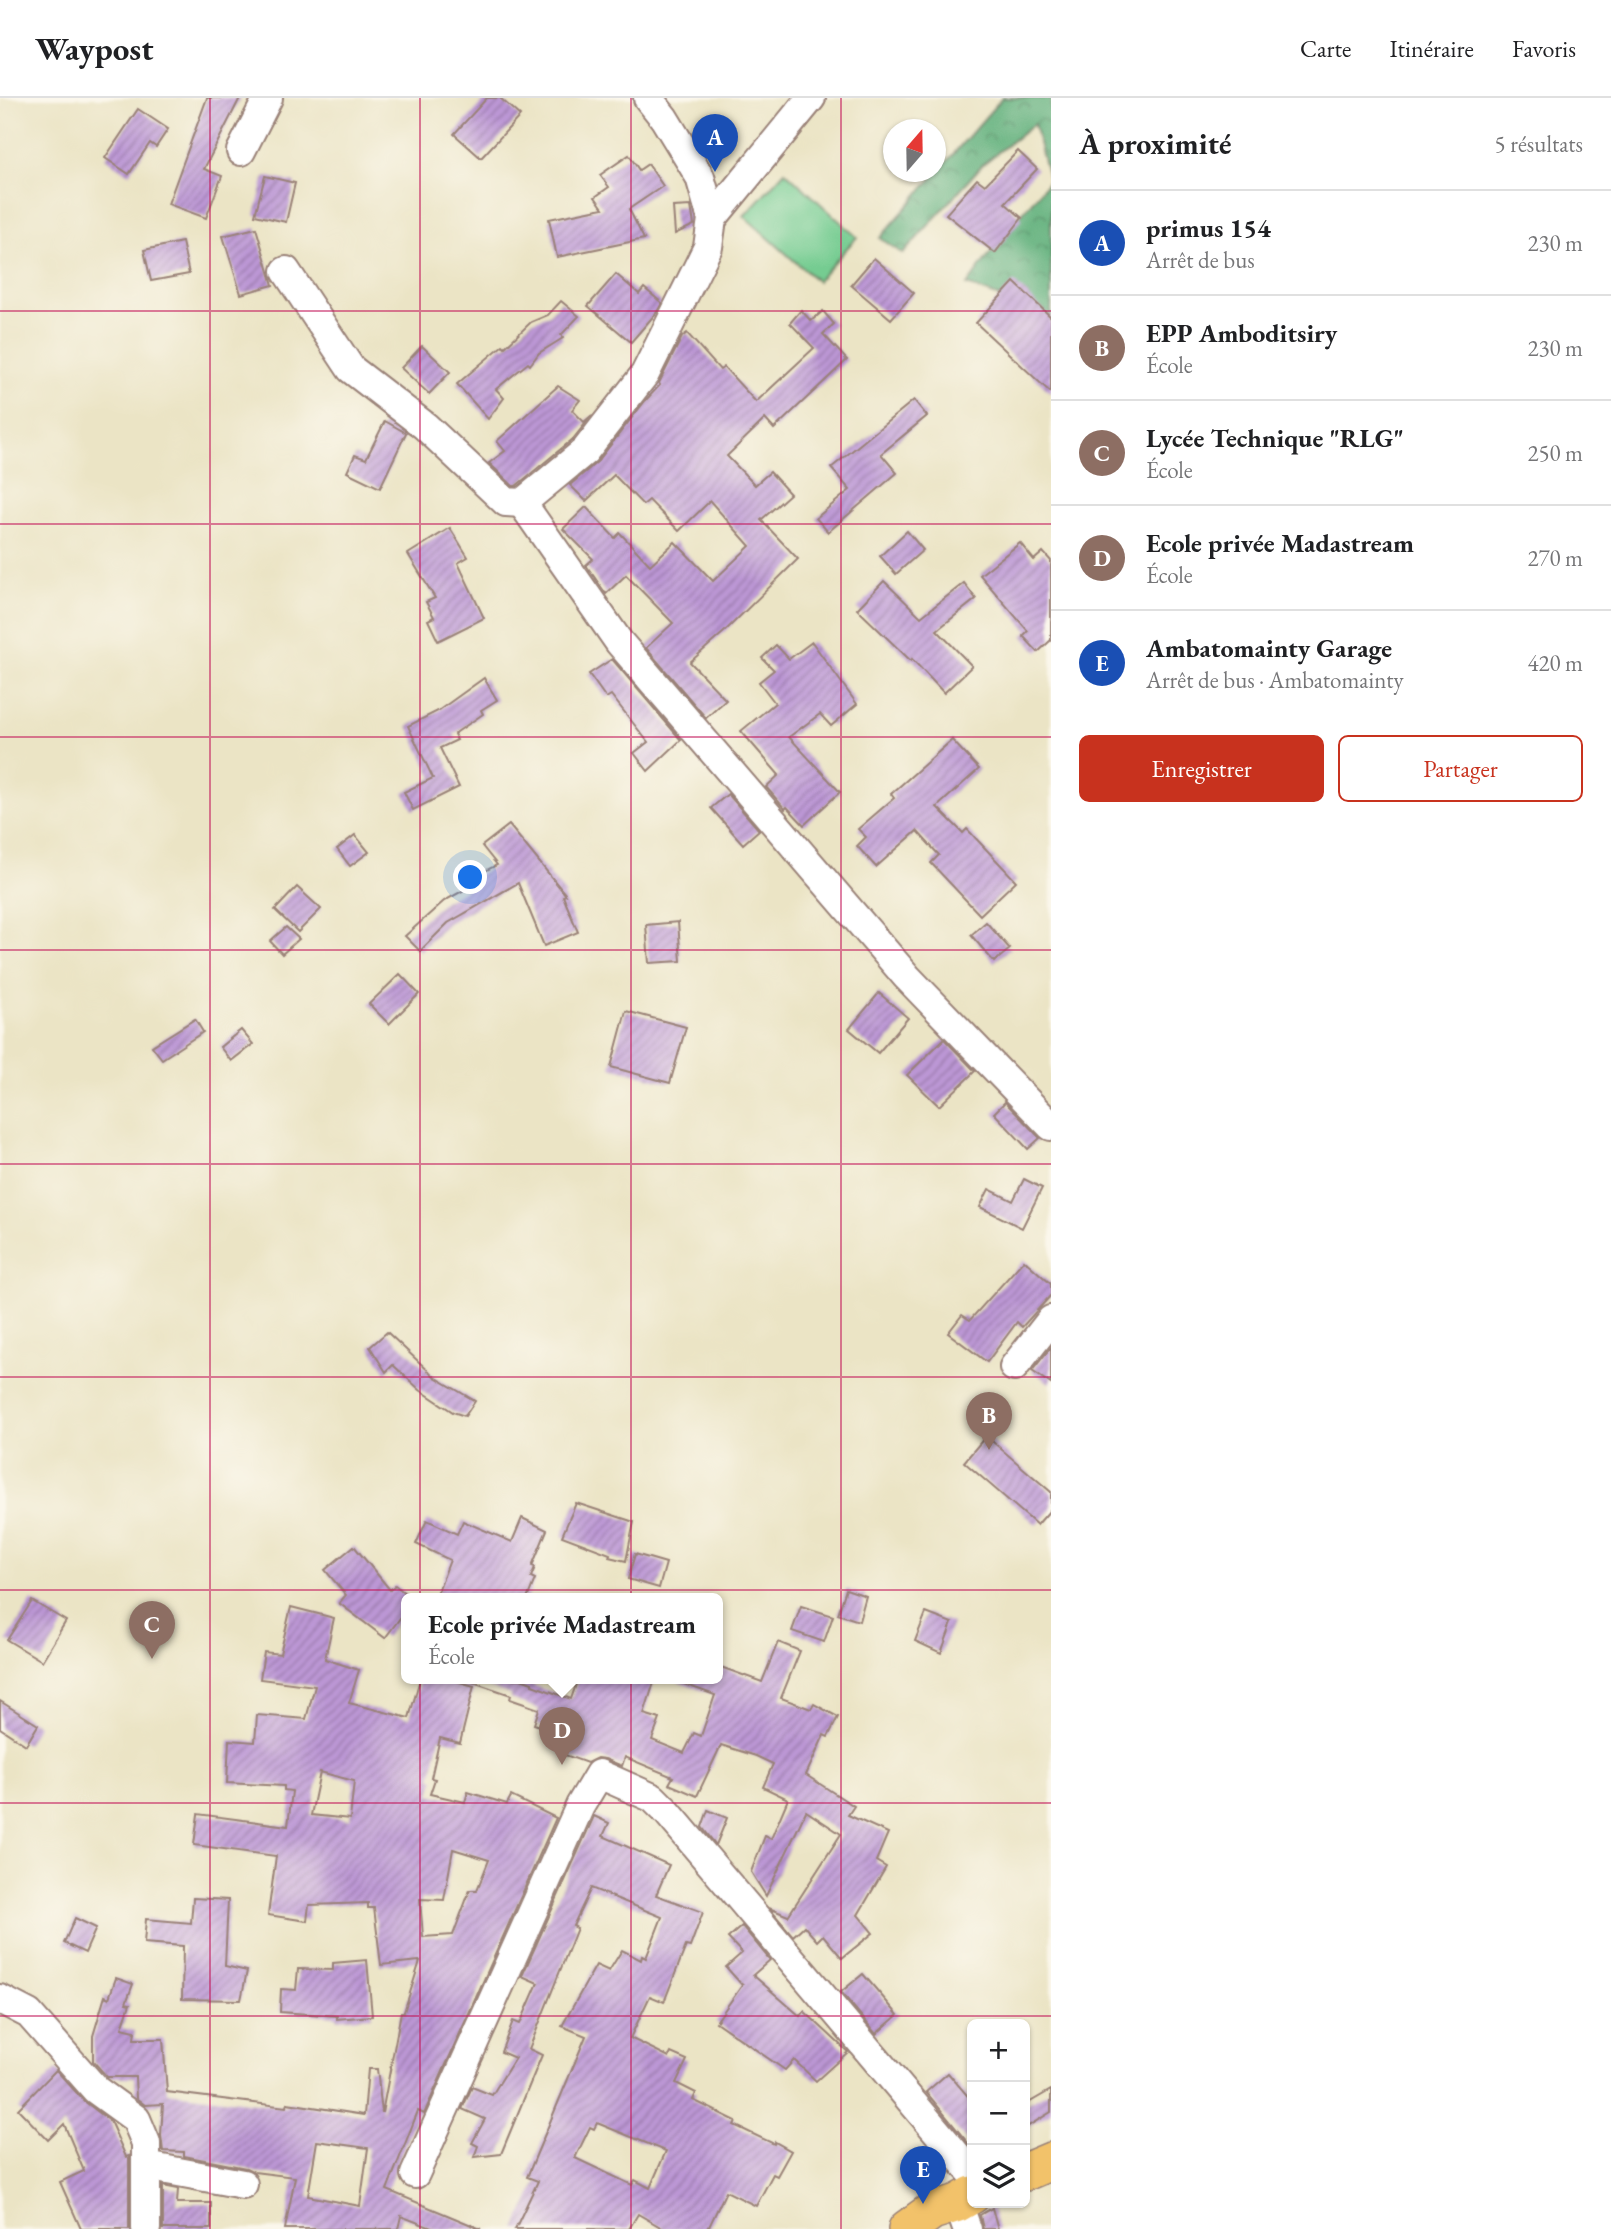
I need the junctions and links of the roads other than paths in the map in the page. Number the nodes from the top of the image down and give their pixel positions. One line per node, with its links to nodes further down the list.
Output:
1 (268, 98): 4 (street)
2 (648, 98): 5 (street)
3 (811, 98): 5 (street)
4 (241, 151)
5 (712, 219): 7 (street)
6 (286, 271): 7 (street)
7 (522, 503): 8 (street)
8 (1051, 1126)
9 (1051, 1320): 10 (street)
10 (1014, 1367)
11 (0, 2000): 13 (street)
12 (1051, 2161): 14 (main road)
13 (146, 2166): 16 (street); 18 (street)
14 (1030, 2170)
15 (415, 2174): 17 (street)
16 (243, 2184)
17 (967, 2200): 19 (main road)
18 (146, 2229)
19 (907, 2229)

